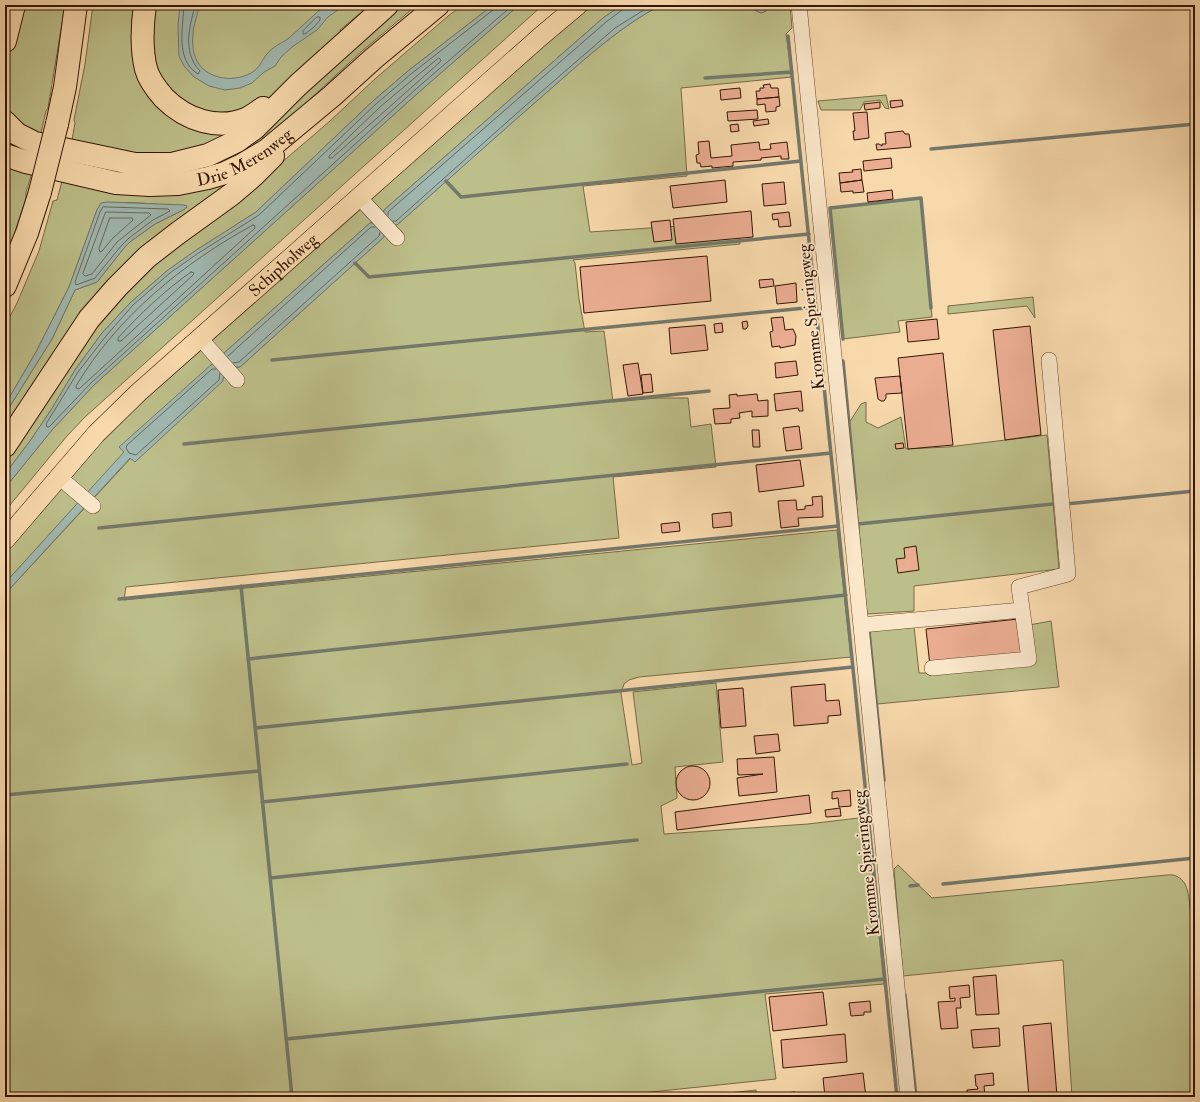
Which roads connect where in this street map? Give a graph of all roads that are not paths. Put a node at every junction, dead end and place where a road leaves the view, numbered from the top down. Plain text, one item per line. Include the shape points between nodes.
1 (14, 5) edge
2 (76, 5) edge
3 (145, 5) edge
4 (387, 5) edge
5 (438, 5) edge
6 (578, 5) edge
7 (799, 5) edge
8 (5, 41) edge
9 (298, 85) junction
10 (332, 96) junction
11 (5, 122) edge
12 (5, 155) edge
13 (359, 197) junction
14 (388, 229) dead end
15 (5, 286) edge
16 (200, 338) junction
17 (1049, 360) dead end
18 (228, 370) dead end
19 (5, 446) edge
20 (59, 477) junction
21 (88, 502) dead end
22 (5, 540) edge
23 (1022, 610) junction
24 (861, 625) junction
25 (932, 668) dead end
26 (908, 1097) edge

1 - 8 highway
2 - 15 highway, bridge via 57,124 40,192
3 - 9 highway via 143,49 147,70 151,80 169,103 186,115 214,123 240,121 249,118
4 - 9 highway, Drie Merenweg
5 - 10 highway, Drie Merenweg
6 - 13 main road, Schipholweg
7 - 24 street, Kromme Spieringweg
9 - 11 highway, Drie Merenweg via 255,128 237,141 208,155 172,164 135,164 35,143 17,134
10 - 12 highway, Drie Merenweg via 254,159 219,174 178,184 116,183
10 - 19 highway via 253,176 147,257 117,287 90,319
13 - 14 street
13 - 16 main road, Schipholweg
16 - 18 street
16 - 20 main road, Schipholweg via 96,434
17 - 23 street via 1068,574 1019,587
20 - 21 street
20 - 22 main road, Schipholweg
23 - 24 street
23 - 25 street via 1029,659
24 - 26 street, Kromme Spieringweg

